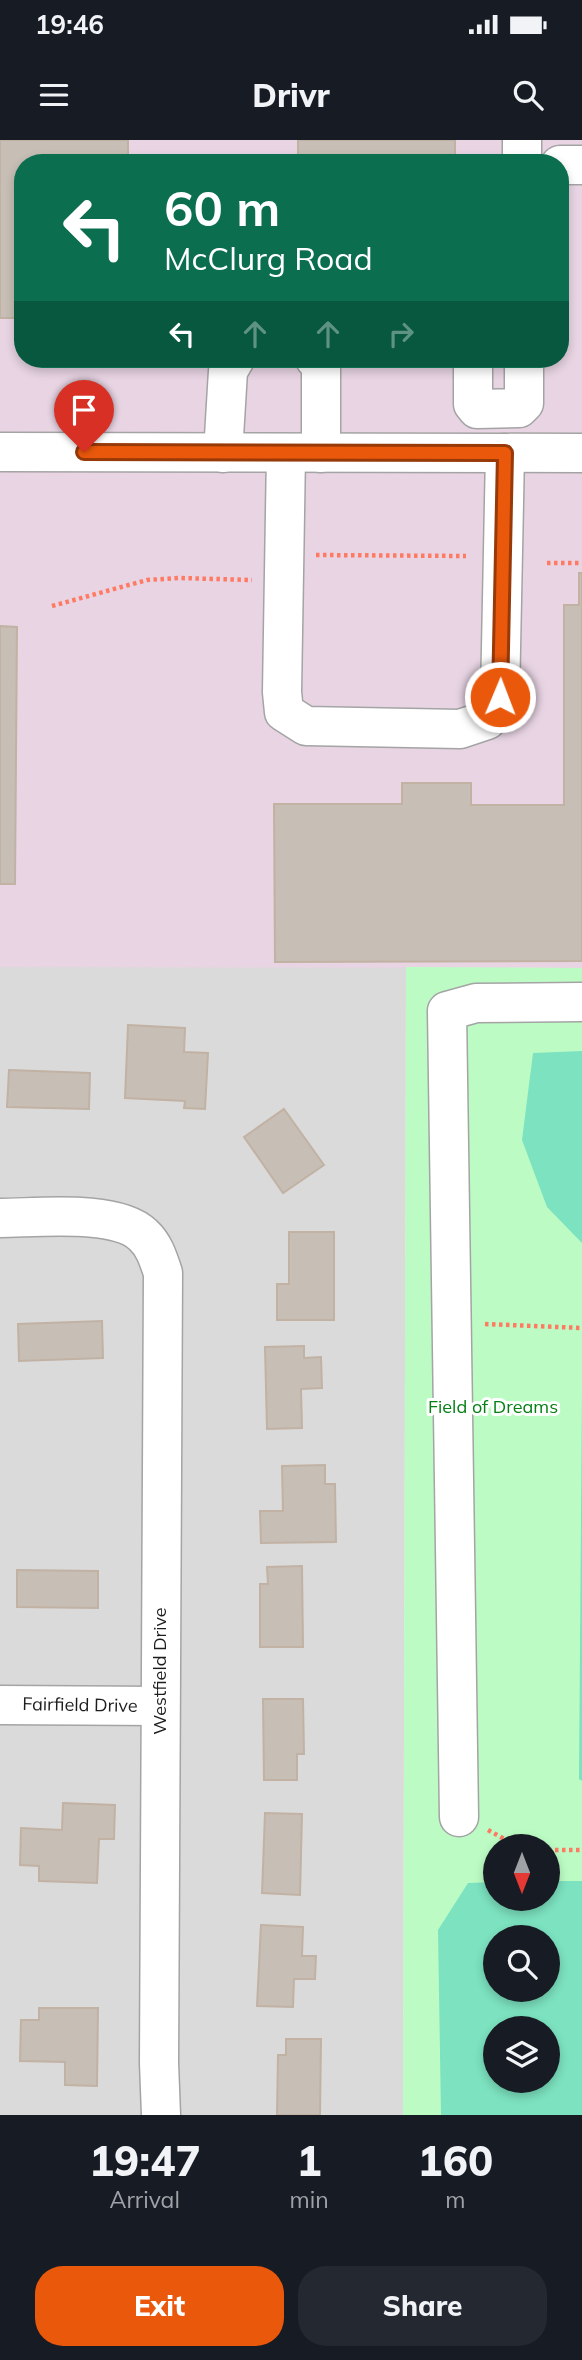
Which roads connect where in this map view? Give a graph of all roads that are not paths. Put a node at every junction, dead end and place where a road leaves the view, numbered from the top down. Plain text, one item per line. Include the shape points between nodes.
1 (230, 368) edge
2 (320, 368) edge
3 (473, 368) edge
4 (524, 368) edge
5 (0, 452) edge
6 (223, 453) junction
7 (303, 453) junction
8 (505, 453) junction
9 (582, 453) edge
10 (582, 1002) edge
11 (0, 1218) edge
12 (0, 1704) edge
13 (160, 1706) junction
14 (459, 1817) dead end
15 (161, 2115) edge

1 - 6 street
2 - 7 street
3 - 4 street via 477,409 519,408 524,403
5 - 6 street
6 - 7 street
7 - 8 street
7 - 8 street via 284,712 306,726 460,729 487,720 500,697
8 - 9 street
10 - 14 street via 476,1003 447,1011
11 - 13 street, Westfield Drive via 107,1218 142,1234 156,1250 163,1272
12 - 13 street, Fairfield Drive
13 - 15 street, Westfield Drive

